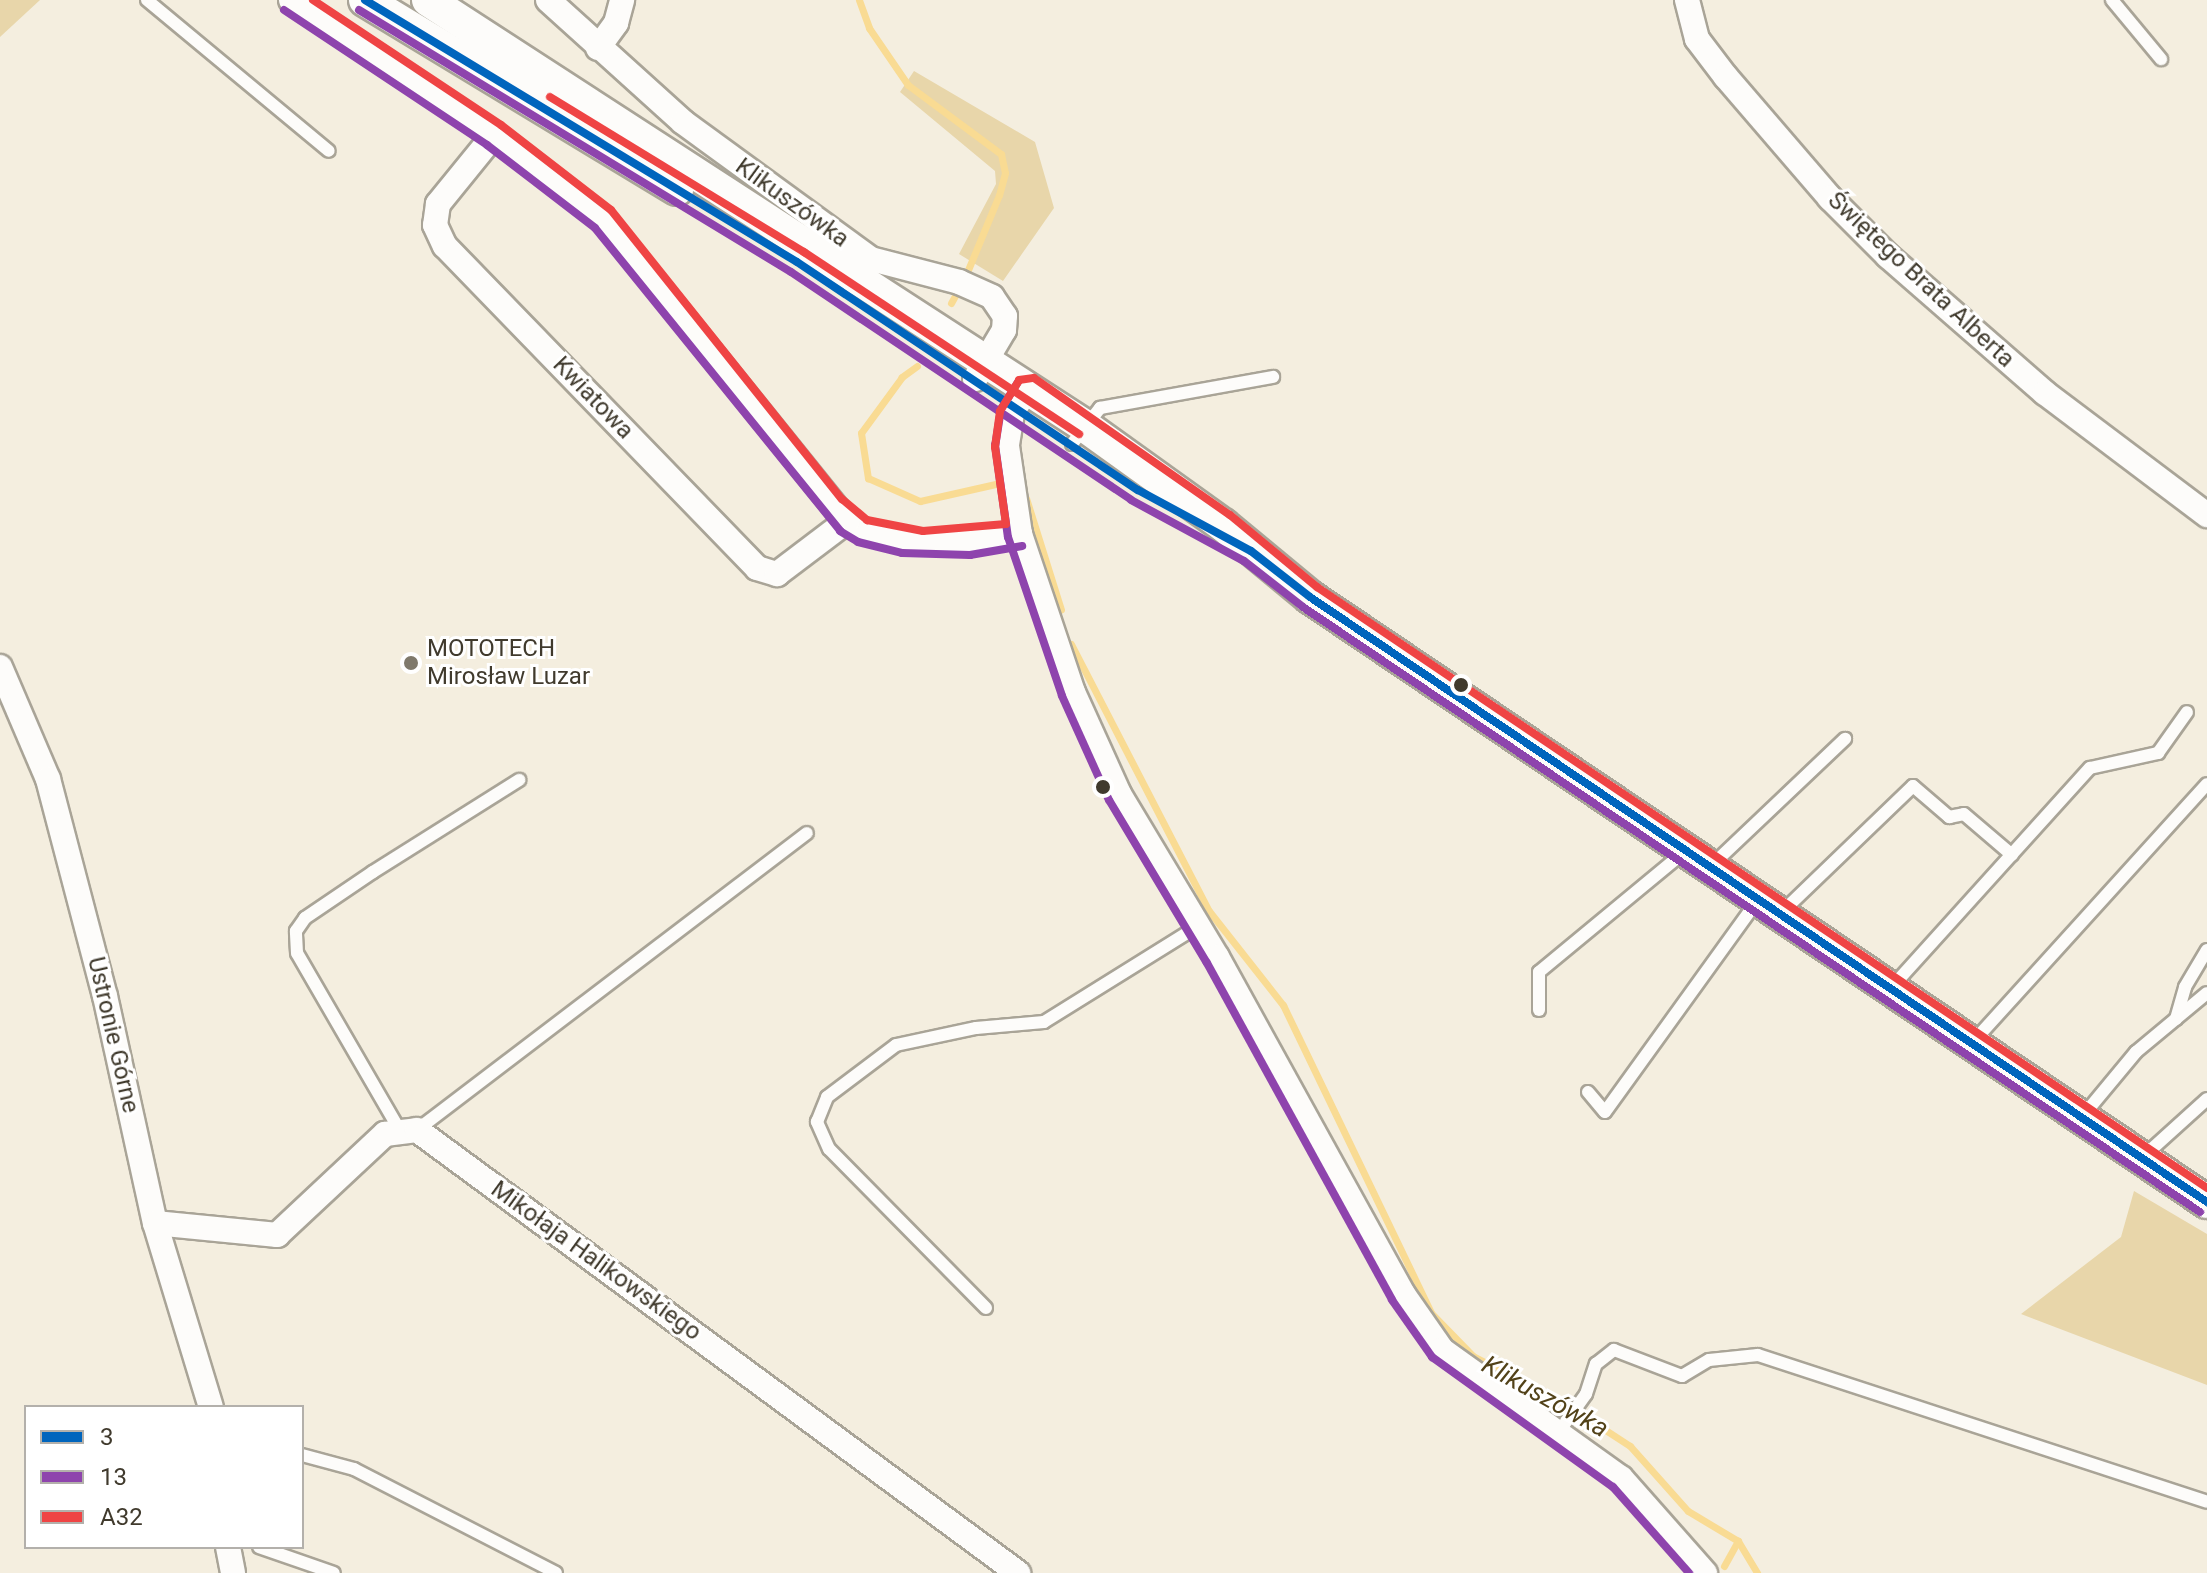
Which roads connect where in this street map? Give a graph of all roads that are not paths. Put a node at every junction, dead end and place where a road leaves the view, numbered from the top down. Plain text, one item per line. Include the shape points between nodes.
1 (147, 0) edge
2 (291, 0) edge
3 (365, 0) edge
4 (428, 0) edge
5 (548, 0) edge
6 (622, 0) edge
7 (1687, 0) edge
8 (2112, 0) edge
9 (598, 48) junction
10 (2161, 59) dead end
11 (494, 135) junction
12 (329, 151) dead end
13 (981, 370) junction
14 (1273, 377) dead end
15 (1022, 397) junction
16 (1078, 435) junction
17 (2207, 515) edge
18 (847, 521) junction
19 (1020, 534) junction
20 (0, 667) edge
21 (2187, 712) dead end
22 (1845, 739) dead end
23 (519, 780) dead end
24 (2207, 784) edge
25 (807, 833) dead end
26 (2012, 855) junction
27 (1698, 859) junction
28 (1769, 907) junction
29 (1198, 926) junction
30 (2207, 950) edge
31 (1891, 989) junction
32 (2207, 993) edge
33 (1539, 1010) dead end
34 (2176, 1019) junction
35 (1972, 1044) junction
36 (1588, 1092) dead end
37 (2207, 1099) edge
38 (2081, 1117) junction
39 (408, 1129) junction
40 (2142, 1158) junction
41 (2207, 1202) edge
42 (155, 1223) junction
43 (986, 1308) dead end
44 (210, 1405) edge
45 (1563, 1426) junction
46 (304, 1456) edge
47 (2207, 1502) edge
48 (228, 1549) edge
49 (265, 1549) edge
50 (233, 1573) edge
51 (334, 1573) edge
52 (556, 1573) edge
53 (1018, 1573) edge
54 (1705, 1573) edge

1 - 12 lane
2 - 11 street
3 - 13 main road
4 - 13 main road
5 - 9 street, Klikuszówka
6 - 9 street via 616,23
7 - 17 street, Świętego Brata Alberta via 1697,39 1726,77 1830,198 1888,256 2045,393
8 - 10 lane
9 - 13 street, Klikuszówka via 776,194 871,259 959,282 992,297 1005,316
11 - 18 street via 603,219
11 - 18 street, Kwiatowa via 438,204 435,225 445,246 757,568 777,574
13 - 15 main road
14 - 16 lane via 1100,408
15 - 16 main road
15 - 19 street via 1007,446
16 - 27 main road via 1223,525 1310,597
18 - 19 street via 884,539 912,542 969,543
19 - 29 street via 1073,692 1119,794
20 - 42 street, Ustronie Górne via 48,779 105,996
21 - 26 lane via 2158,753 2090,768
22 - 27 lane
23 - 39 lane via 305,918 296,931 297,953
24 - 35 lane
25 - 39 lane
26 - 28 lane via 1964,814 1949,817 1913,786
26 - 31 lane
27 - 28 main road
27 - 33 lane via 1539,972
28 - 31 main road
28 - 36 lane via 1605,1112
29 - 43 lane via 1044,1022 976,1028 896,1045 827,1097 817,1122 829,1149
29 - 45 street via 1422,1326 1453,1360
30 - 34 lane via 2185,987
31 - 35 main road
32 - 34 lane
34 - 38 lane via 2136,1052
35 - 38 main road
37 - 40 lane
38 - 40 main road
39 - 42 street via 385,1134 277,1235
39 - 53 street, Mikołaja Halikowskiego
40 - 41 main road
42 - 44 street, Ustronie Górne
45 - 47 lane via 1586,1394 1596,1364 1614,1350 1682,1376 1709,1360 1758,1355
45 - 54 street via 1621,1478
46 - 52 lane via 354,1469
48 - 50 street
49 - 51 lane

